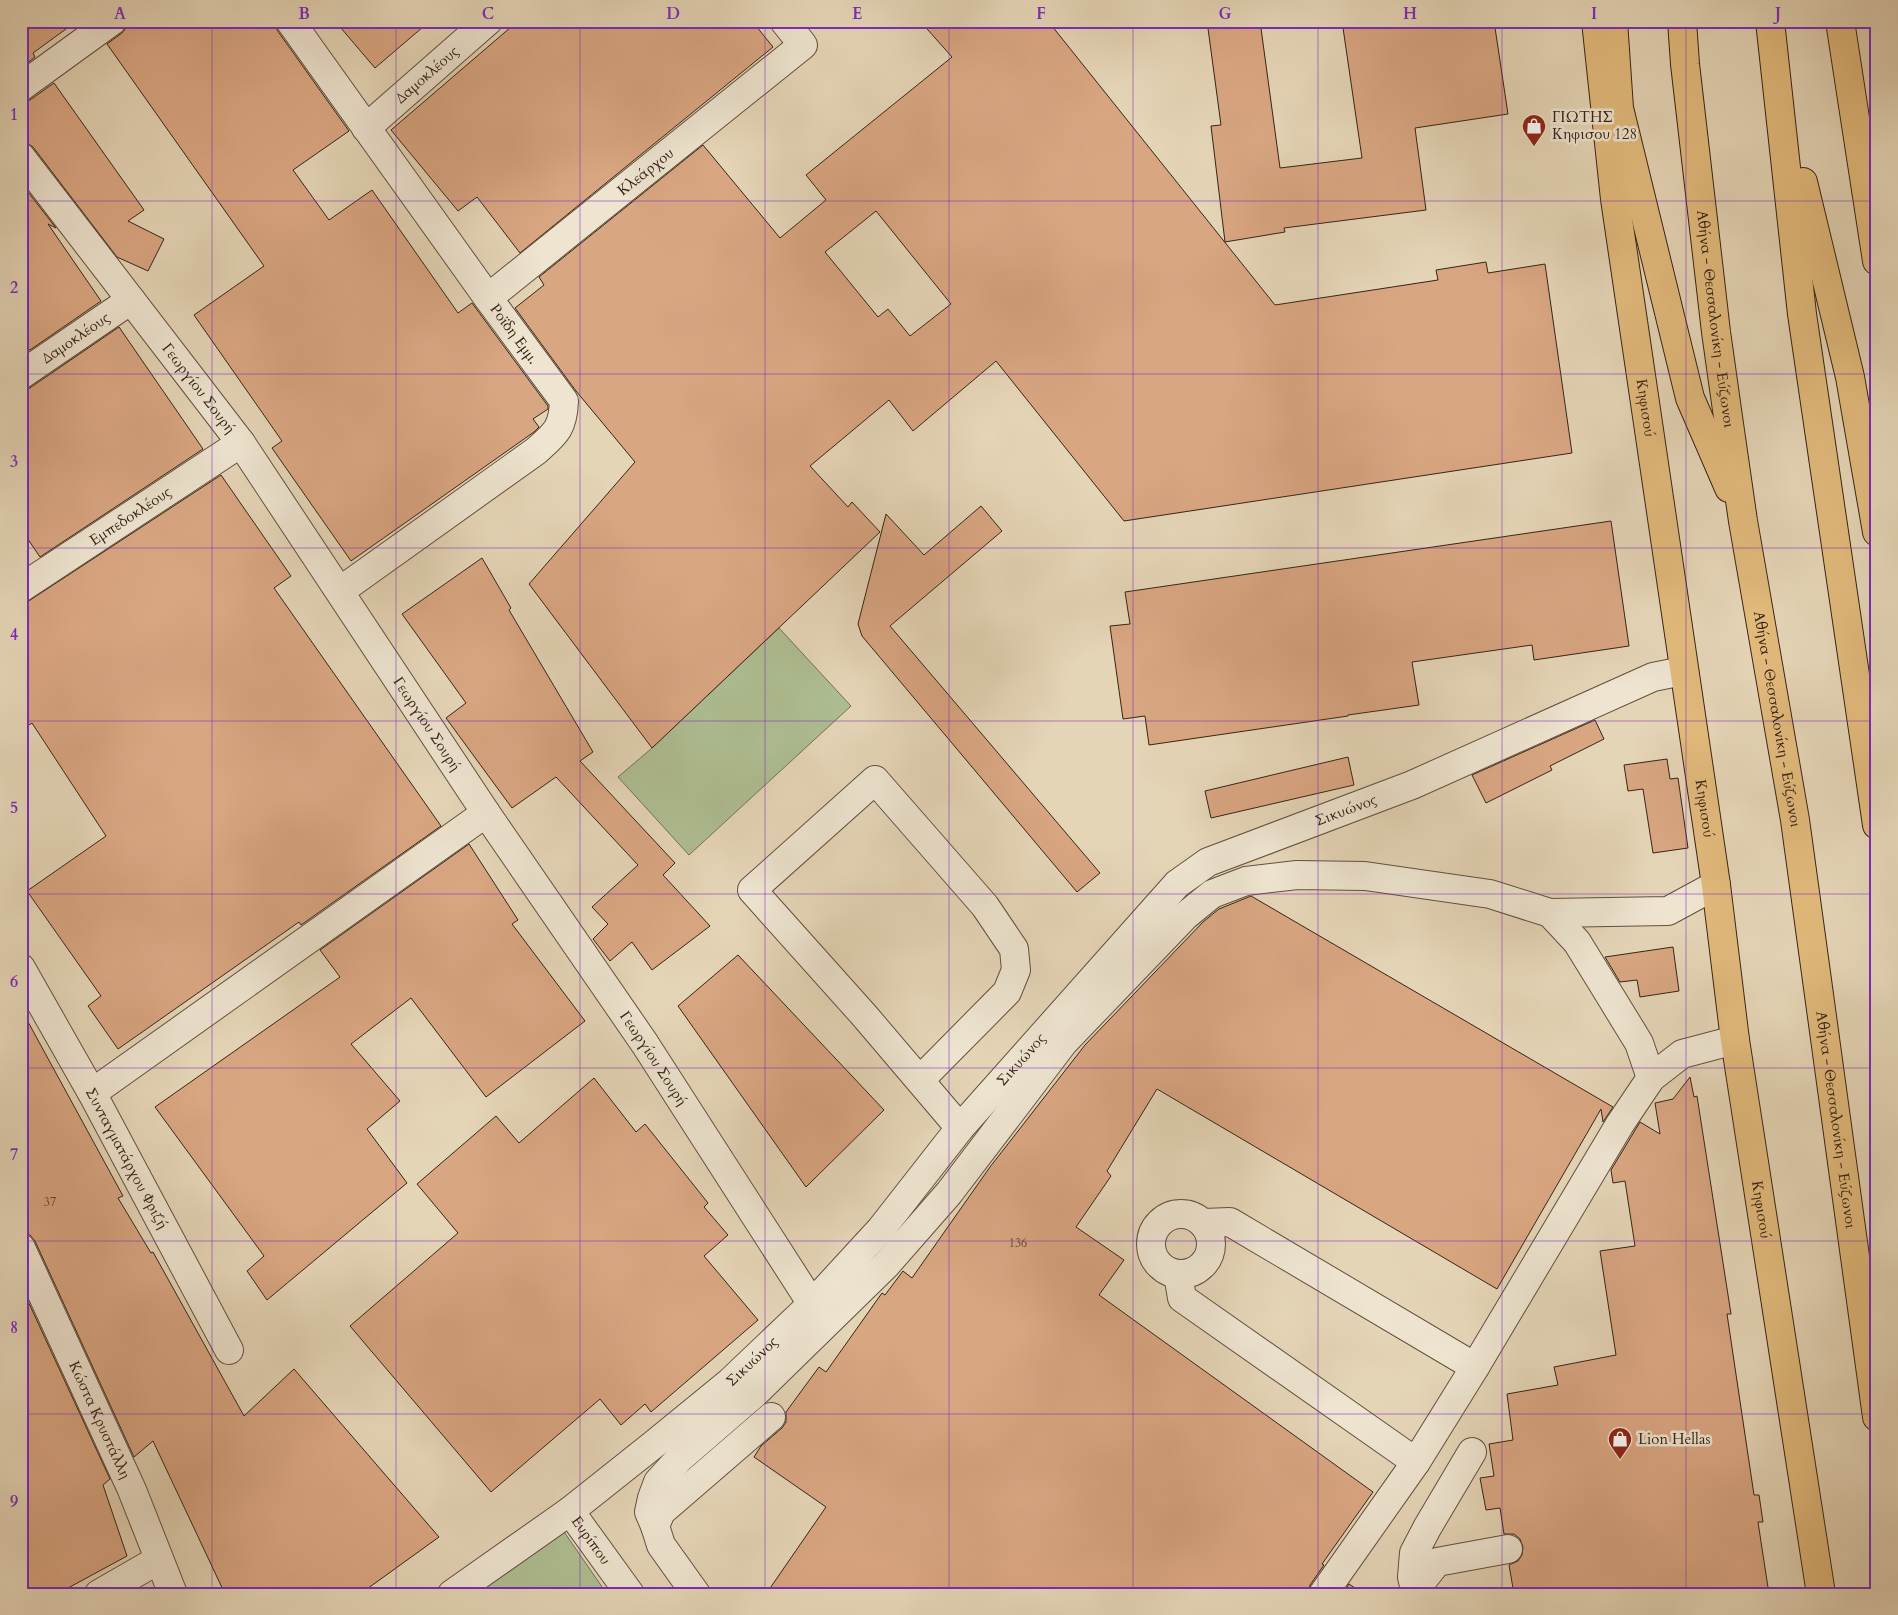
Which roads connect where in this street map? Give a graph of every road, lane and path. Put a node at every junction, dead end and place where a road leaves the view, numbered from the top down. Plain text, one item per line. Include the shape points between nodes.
1 (112, 21) edge
2 (290, 21) edge
3 (488, 21) edge
4 (784, 21) edge
5 (1596, 21) edge
6 (1613, 21) edge
7 (1682, 21) edge
8 (1770, 21) edge
9 (1840, 21) edge
10 (1772, 50) junction
11 (21, 87) edge
12 (366, 128) junction
13 (21, 157) edge
14 (1877, 261) edge
15 (488, 298) junction
16 (131, 300) junction
17 (21, 375) edge
18 (241, 443) junction
19 (1744, 521) junction
20 (1877, 532) edge
21 (21, 588) edge
22 (340, 592) junction
23 (1683, 671) junction
24 (486, 813) junction
25 (1877, 825) edge
26 (1716, 885) junction
27 (1550, 913) junction
28 (21, 968) edge
29 (1735, 1040) junction
30 (1651, 1078) junction
31 (920, 1080) junction
32 (92, 1093) junction
33 (960, 1128) junction
34 (1203, 1223) junction
35 (21, 1248) edge
36 (1178, 1274) junction
37 (812, 1304) junction
38 (229, 1350) dead end
39 (1475, 1367) junction
40 (771, 1417) dead end
41 (1877, 1417) edge
42 (1472, 1452) dead end
43 (1416, 1462) junction
44 (570, 1511) junction
45 (655, 1526) junction
46 (1508, 1549) dead end
47 (158, 1560) junction
48 (100, 1594) edge
49 (173, 1594) edge
50 (452, 1594) edge
51 (630, 1594) edge
52 (696, 1594) edge
53 (1323, 1594) edge
54 (1416, 1594) edge
55 (1420, 1594) edge
56 (1821, 1594) edge

1 - 11 street
2 - 12 street, Ροϊδη Εμμ.
3 - 12 street, Δαμοκλέους
4 - 15 street, Κλεάρχου via 803,45
5 - 23 main road, Κηφισού via 1615,199
6 - 19 main road via 1619,108 1690,398
7 - 19 main road, Αθήνα - Θεσσαλονίκη - Εύζωνοι via 1715,322
8 - 10 main road
9 - 14 main road
10 - 20 main road via 1850,377
10 - 25 main road via 1802,314
12 - 15 street, Ροϊδη Εμμ.
13 - 16 street, Γεωργίου Σουρή
15 - 22 street, Ροϊδη Εμμ. via 564,402 564,416 556,433 536,451
16 - 17 street, Δαμοκλέους
16 - 18 street, Γεωργίου Σουρή
18 - 21 street, Εμπεδοκλέους
18 - 22 street, Γεωργίου Σουρή
19 - 41 main road, Αθήνα - Θεσσαλονίκη - Εύζωνοι via 1795,820
22 - 24 street, Γεωργίου Σουρή
23 - 26 main road, Κηφισού
23 - 33 street, Σικυώνος via 1653,677 1412,785 1208,862 1192,872 1177,884
24 - 32 street
24 - 37 street, Γεωργίου Σουρή via 645,1044
26 - 27 street via 1668,910
26 - 29 main road, Κηφισού
27 - 30 street via 1577,942 1639,1043
27 - 45 street via 1490,894 1365,876 1297,875 1246,881 1212,894 1184,916 1064,1042 949,1193 886,1265 658,1482 649,1512
28 - 32 street, Συνταγματάρχου Φριζή
29 - 30 street via 1682,1054
29 - 56 main road, Κηφισού
30 - 39 street via 1620,1124
31 - 31 street via 1007,992 1016,970 1014,949 985,906 875,780 752,890
31 - 33 street
32 - 38 street, Συνταγματάρχου Φριζή
33 - 37 street, Σικυώνος via 881,1229
34 - 36 street via 1211,1245 1208,1257 1190,1273
34 - 36 street via 1182,1213 1161,1221 1154,1230 1150,1241 1152,1253 1158,1264
34 - 39 street via 1230,1222
35 - 47 street, Κώστα Κρυστάλλη via 132,1490
36 - 43 street via 1182,1298
37 - 44 street, Σικυώνος via 730,1382
39 - 43 street
40 - 45 street via 661,1512
42 - 54 street via 1414,1553 1412,1577
43 - 53 street
44 - 50 street, Σικυώνος
44 - 51 street, Ευρίπου
45 - 52 street via 661,1545
46 - 55 street via 1437,1562 1422,1581
47 - 48 street
47 - 49 street, Κώστα Κρυστάλλη

